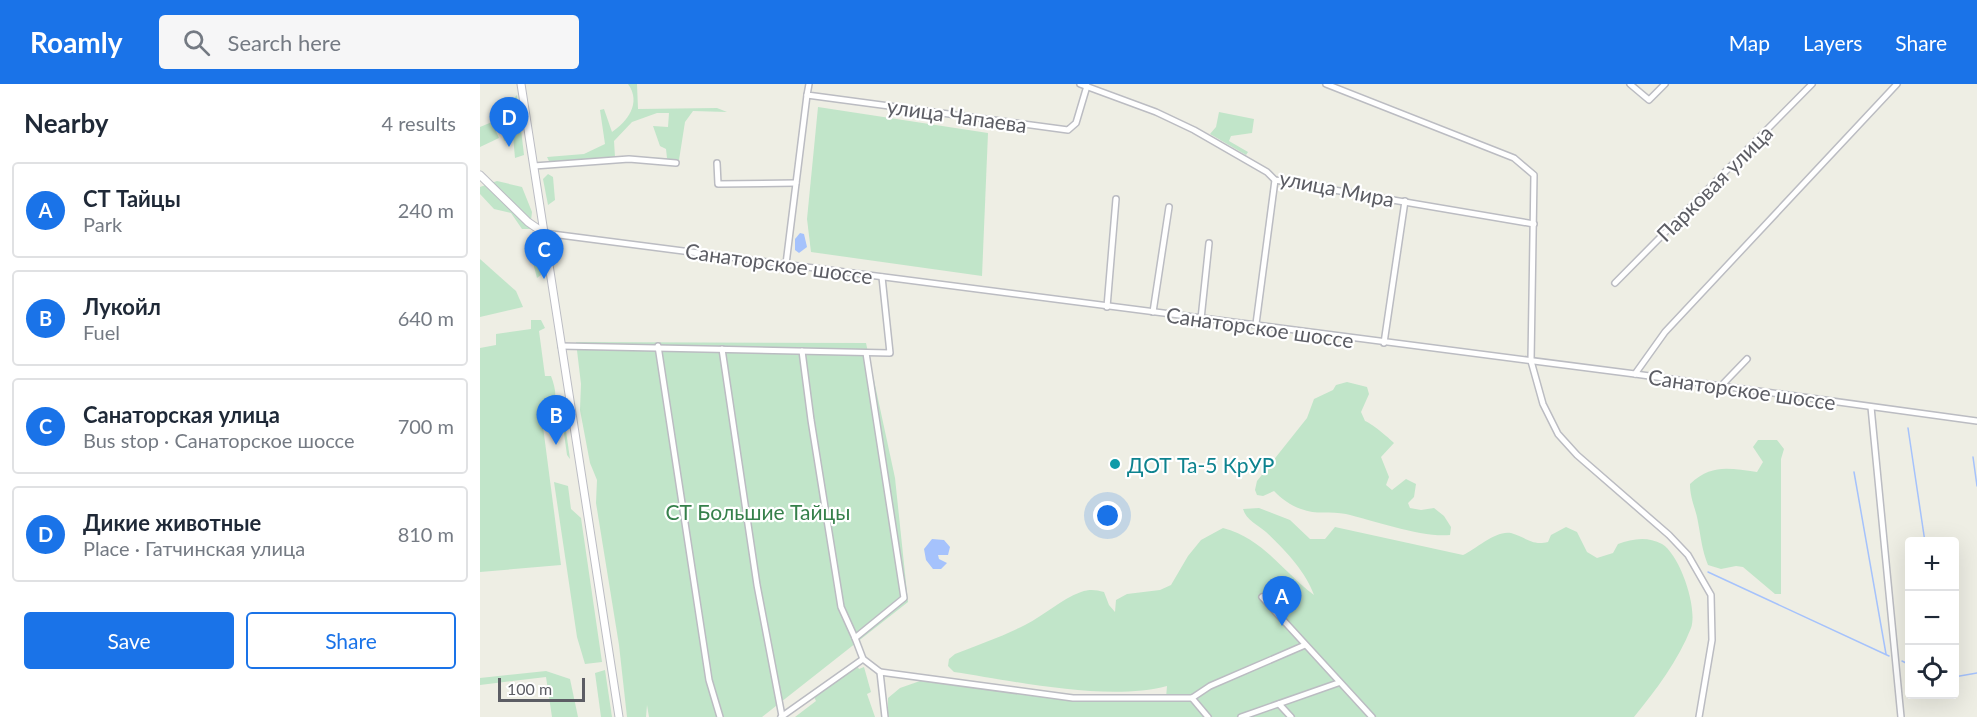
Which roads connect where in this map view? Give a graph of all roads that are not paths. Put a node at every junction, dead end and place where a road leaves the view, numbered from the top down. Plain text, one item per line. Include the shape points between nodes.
1 (521, 84) edge
2 (809, 84) edge
3 (1080, 84) edge
4 (1326, 84) edge
5 (1630, 84) edge
6 (1665, 84) edge
7 (1812, 84) edge
8 (1897, 84) edge
9 (1087, 85) edge
10 (807, 95) junction
11 (676, 163) dead end
12 (717, 163) dead end
13 (534, 166) junction
14 (482, 180) edge
15 (1275, 180) junction
16 (795, 183) junction
17 (1116, 199) dead end
18 (1405, 201) junction
19 (1169, 207) dead end
20 (1534, 224) junction
21 (544, 233) junction
22 (1209, 243) dead end
23 (786, 264) junction
24 (882, 277) junction
25 (1615, 283) dead end
26 (1107, 307) junction
27 (1153, 312) junction
28 (1201, 319) junction
29 (1256, 324) junction
30 (1384, 343) junction
31 (561, 346) junction
32 (658, 346) junction
33 (722, 349) junction
34 (802, 351) junction
35 (866, 353) junction
36 (1748, 359) dead end
37 (1531, 361) junction
38 (1635, 374) junction
39 (1721, 386) junction
40 (1871, 407) junction
41 (1977, 421) edge
42 (1262, 597) dead end
43 (855, 638) junction
44 (1305, 645) junction
45 (862, 659) junction
46 (880, 672) junction
47 (1338, 683) junction
48 (1192, 698) junction
49 (1279, 704) junction
50 (619, 717) edge
51 (720, 717) edge
52 (781, 717) edge
53 (885, 717) edge
54 (1208, 717) edge
55 (1241, 717) edge
56 (1291, 717) edge
57 (1372, 717) edge
58 (1700, 717) edge
59 (1901, 717) edge

1 - 13 main road
2 - 10 street
3 - 9 street, улица Мира
4 - 20 street via 1514,158 1534,175
5 - 6 street via 1649,100
7 - 25 street, Парковая улица
8 - 38 street via 1665,332
9 - 10 street, улица Чапаева via 1076,123 1068,130
9 - 15 street, улица Мира via 1194,130
10 - 16 street
11 - 13 street via 629,159
12 - 16 street via 718,184
13 - 21 main road
14 - 21 main road
15 - 18 street, улица Мира
15 - 29 street
16 - 23 street
17 - 26 street
18 - 20 street, улица Мира
18 - 30 street
19 - 27 street
20 - 37 street
21 - 23 street, Санаторское шоссе
21 - 31 main road
22 - 28 street
23 - 24 street, Санаторское шоссе
24 - 26 street, Санаторское шоссе
24 - 35 street via 890,353
26 - 27 street, Санаторское шоссе
27 - 28 street, Санаторское шоссе
28 - 29 street, Санаторское шоссе
29 - 30 street, Санаторское шоссе
30 - 37 street, Санаторское шоссе
31 - 32 street
31 - 50 main road
32 - 33 street
32 - 51 street via 709,680
33 - 34 street
33 - 52 street
34 - 35 street
34 - 43 street via 841,607
35 - 43 street via 904,598
36 - 39 street
37 - 38 street, Санаторское шоссе
37 - 58 street via 1545,412 1558,434 1669,535 1688,555 1711,595 1712,640
38 - 39 street, Санаторское шоссе
39 - 40 street, Санаторское шоссе
40 - 41 street, Санаторское шоссе
40 - 59 street
42 - 44 street
43 - 45 street
44 - 47 street
44 - 48 street via 1210,686
45 - 46 street
45 - 52 street
46 - 48 street via 1073,698
46 - 53 street
47 - 49 street
47 - 57 street
48 - 54 street
49 - 55 street
49 - 56 street

